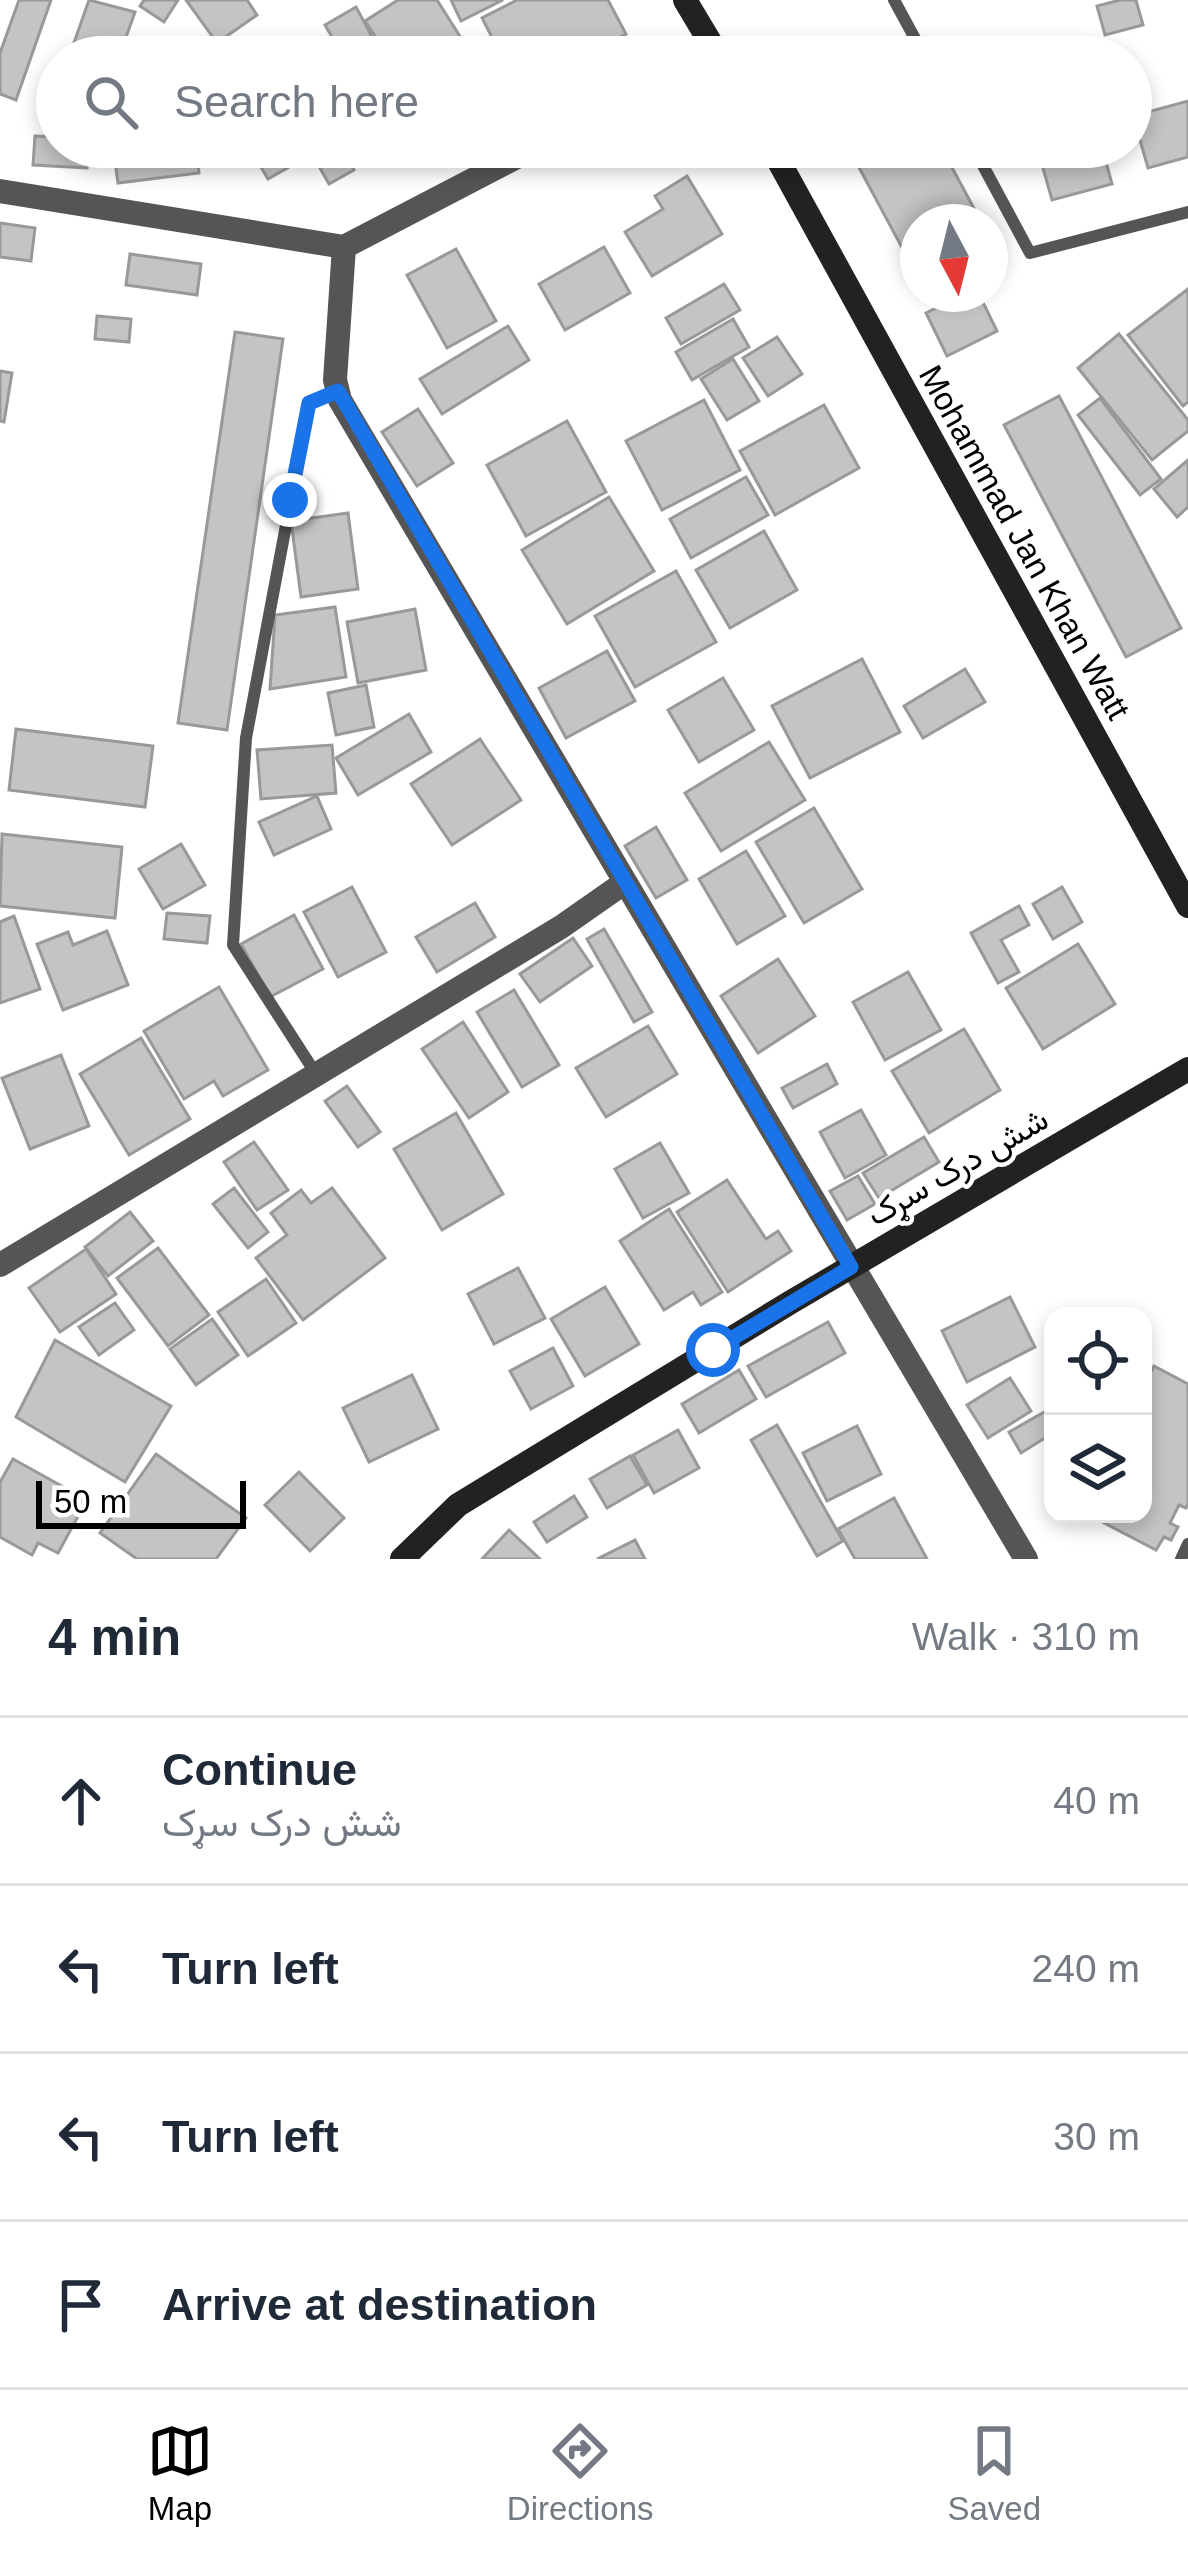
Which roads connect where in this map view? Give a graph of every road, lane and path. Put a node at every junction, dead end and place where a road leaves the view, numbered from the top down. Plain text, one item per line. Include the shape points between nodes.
1 (685, 0) edge
2 (894, 0) edge
3 (704, 36) edge
4 (914, 36) edge
5 (496, 168) edge
6 (783, 168) edge
7 (984, 168) edge
8 (0, 191) edge
9 (1188, 212) edge
10 (344, 247) junction
11 (338, 391) junction
12 (624, 884) junction
13 (1188, 906) edge
14 (1188, 1069) edge
15 (316, 1075) junction
16 (0, 1265) edge
17 (851, 1267) junction
18 (1188, 1544) edge
19 (402, 1559) edge
20 (1026, 1559) edge
21 (1181, 1559) edge

1 - 3 main road
2 - 4 lane
5 - 10 street
6 - 13 main road, Mohammad Jan Khan Watt
7 - 9 lane via 1030,253
8 - 10 street
10 - 11 street
11 - 12 street
11 - 15 lane via 309,403 286,522 246,738 233,945
12 - 15 street
12 - 17 street
14 - 17 main road, شش درک سړک
15 - 16 street
17 - 19 main road, شش درک سړک via 458,1505
17 - 20 street
18 - 21 lane

